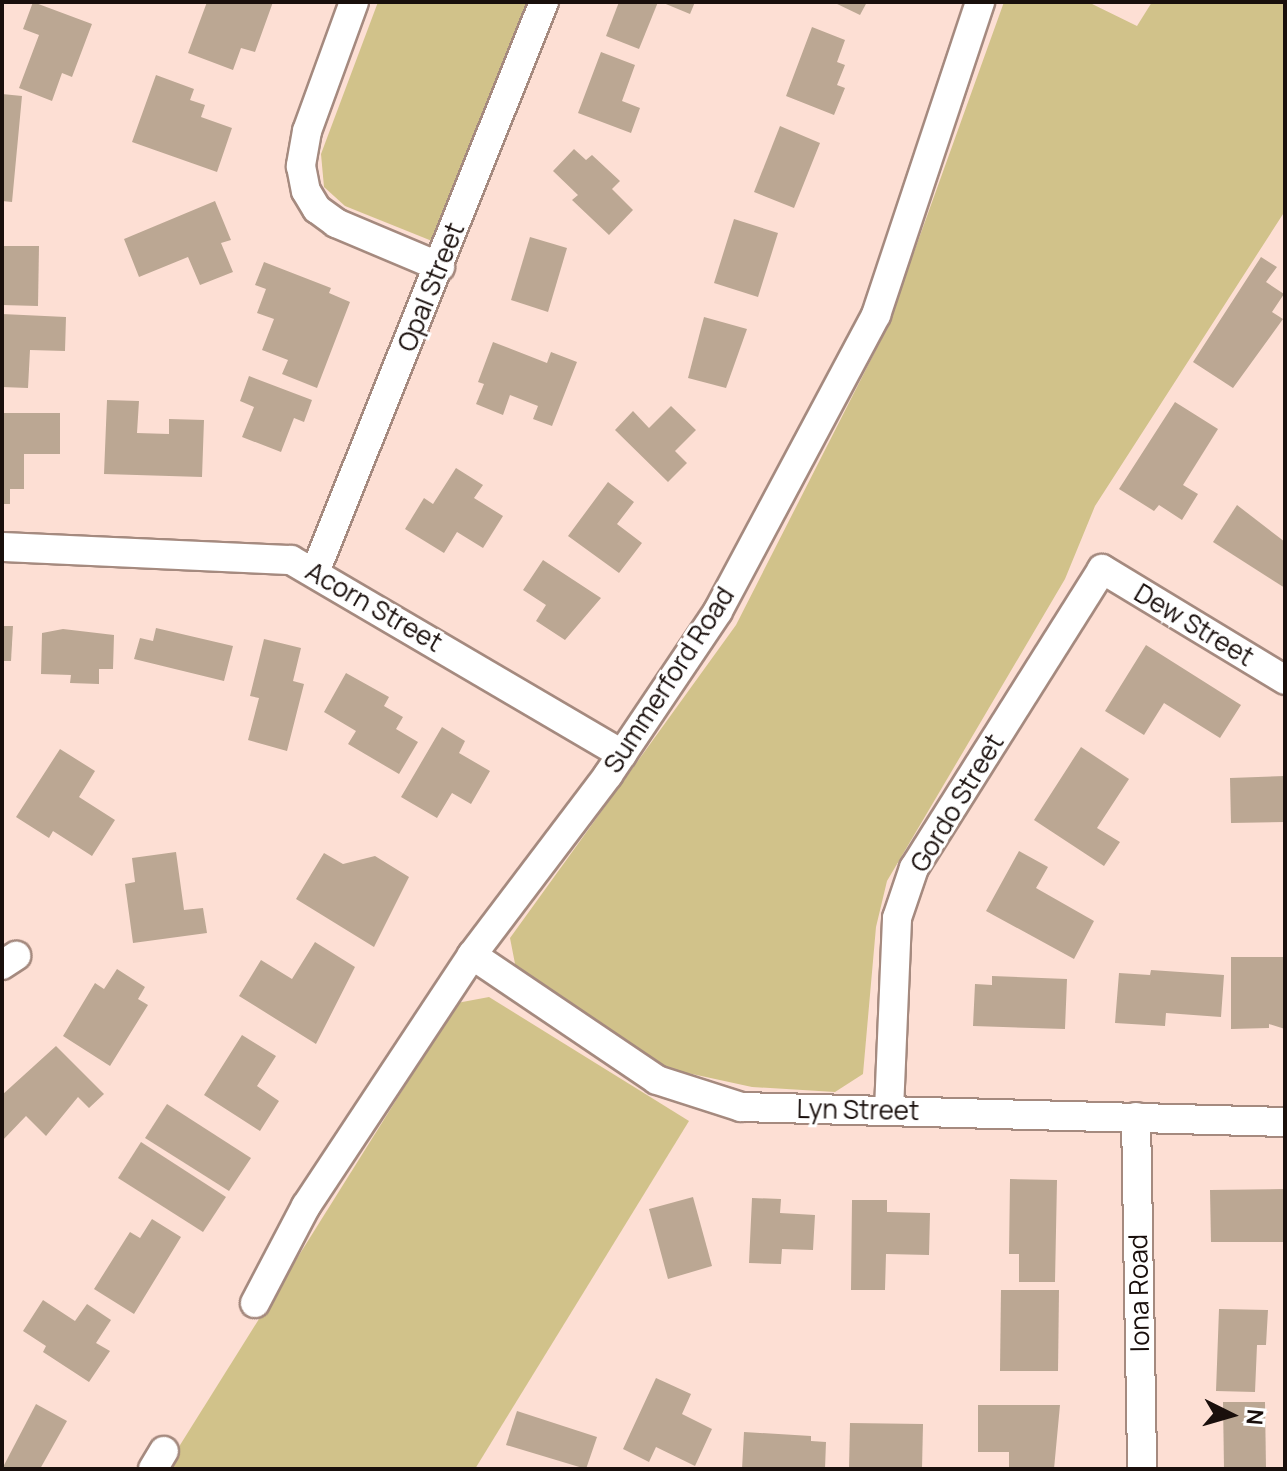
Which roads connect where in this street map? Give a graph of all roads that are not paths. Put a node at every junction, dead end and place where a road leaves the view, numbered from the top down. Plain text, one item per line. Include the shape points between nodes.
1 (354, 2) edge
2 (544, 2) edge
3 (980, 2) edge
4 (440, 267) junction
5 (2, 547) edge
6 (1102, 569) joint
7 (315, 572) junction
8 (1285, 680) edge
9 (622, 754) junction
10 (472, 955) junction
11 (889, 1110) junction
12 (1136, 1117) junction
13 (1285, 1122) edge
14 (255, 1303) dead end
15 (1142, 1469) edge

1 - 4 street via 307,131 301,166 306,191 317,209 336,223
2 - 4 street, Opal Street
3 - 9 street, Summerford Road via 876,315 718,611
4 - 7 street, Opal Street
5 - 7 street, Acorn Street via 291,560
6 - 8 street, Dew Street
6 - 11 street, Gordo Street via 914,868 897,918
7 - 9 street, Acorn Street
9 - 10 street, Summerford Road
10 - 11 street, Lyn Street via 657,1080 741,1107
10 - 14 street, Summerford Road via 306,1206
11 - 12 street, Lyn Street
12 - 13 street, Lyn Street
12 - 15 street, Iona Road

